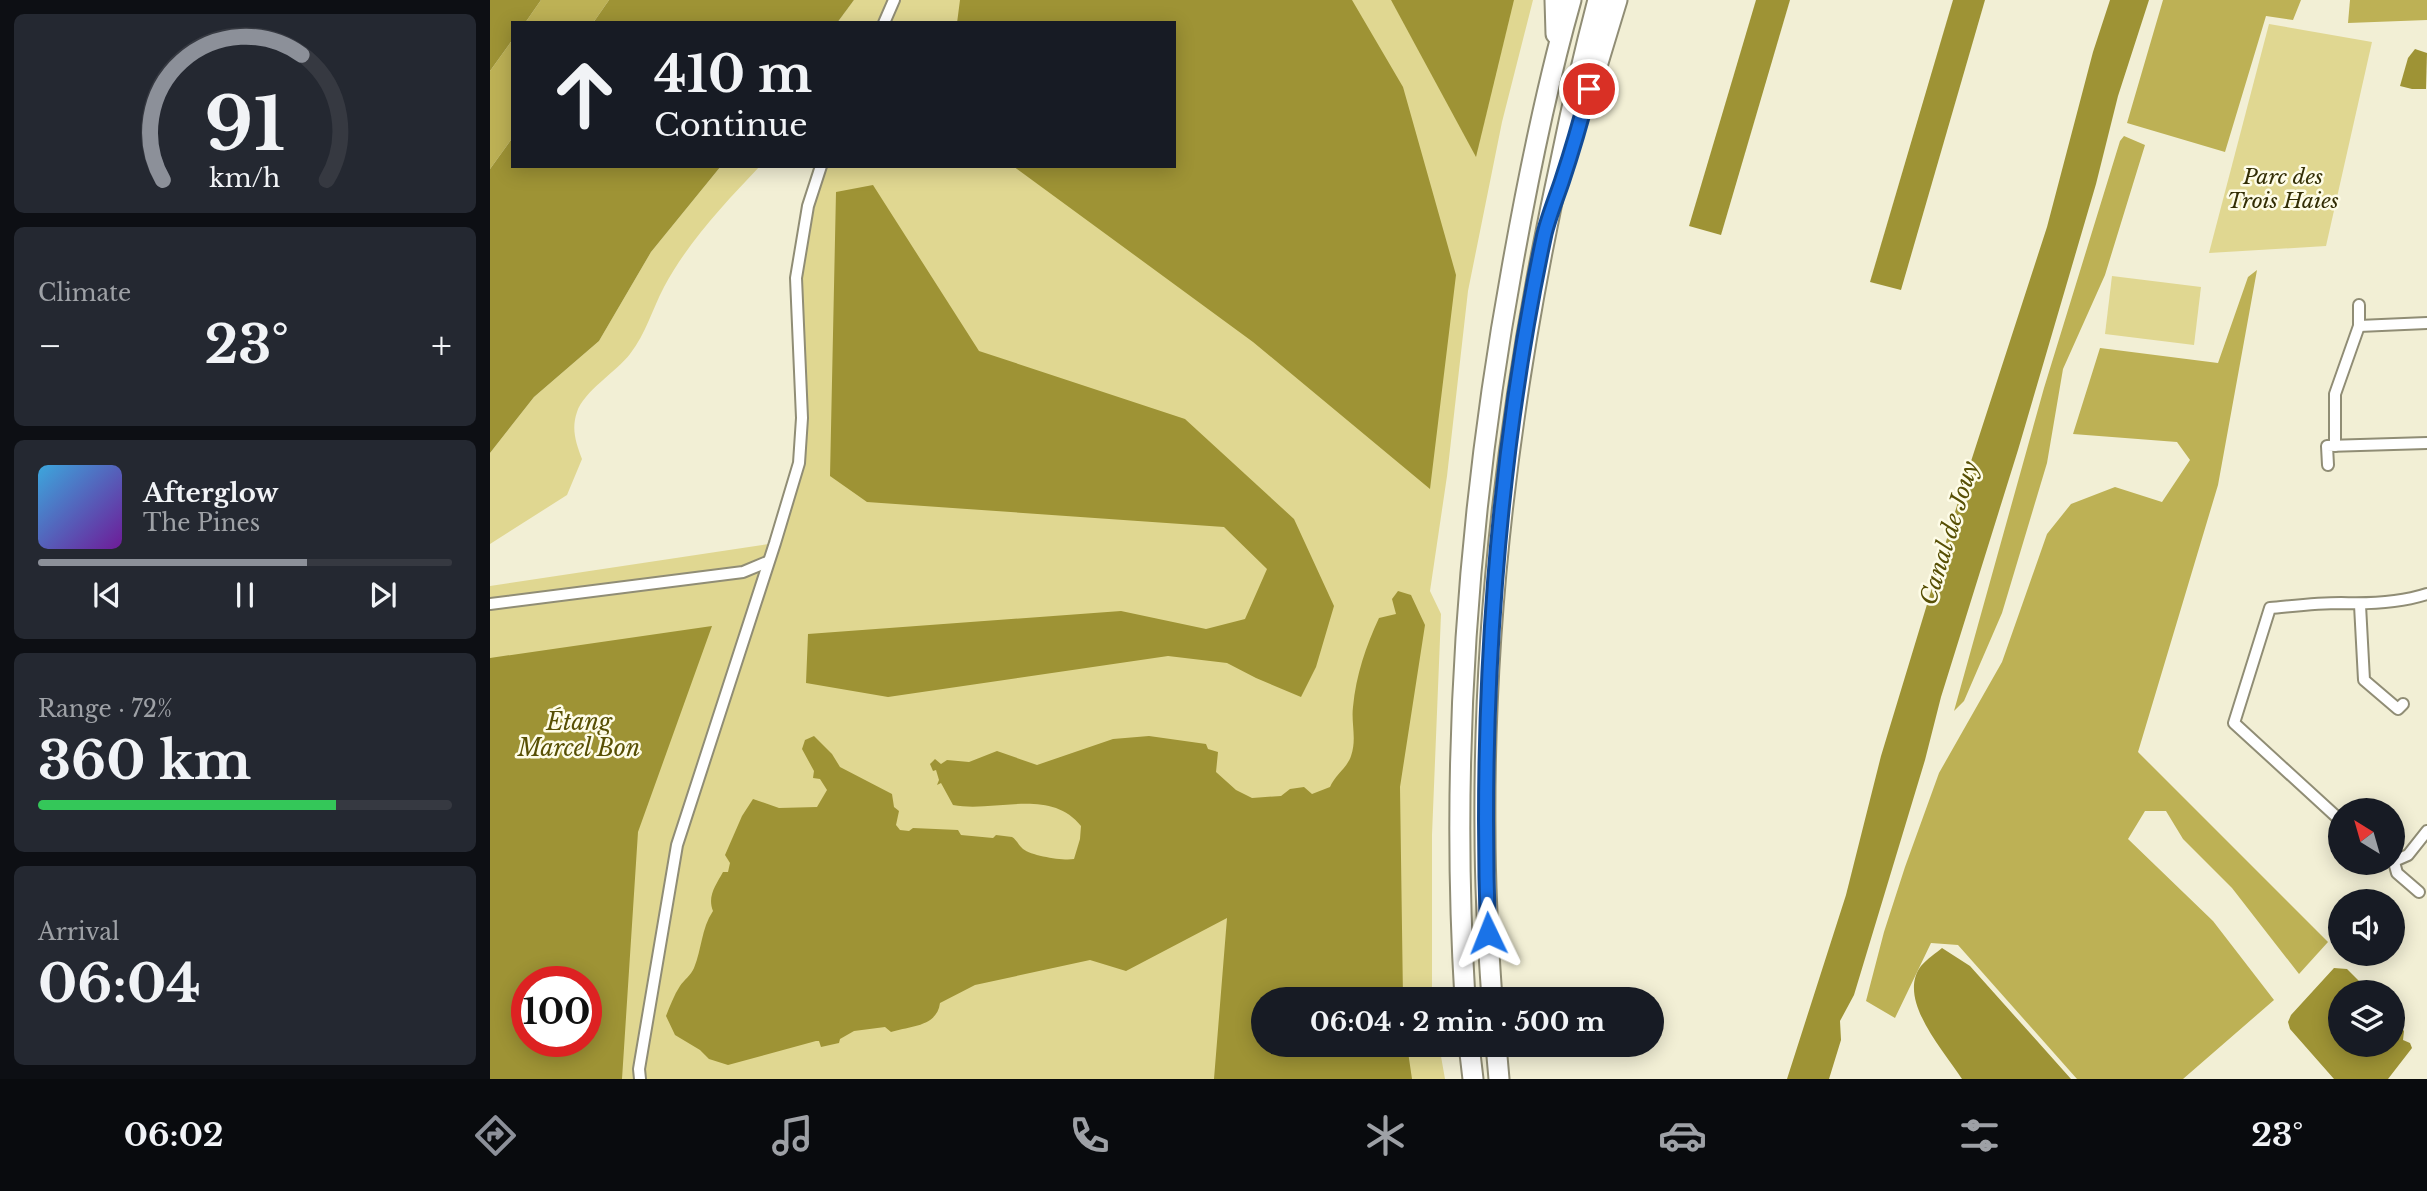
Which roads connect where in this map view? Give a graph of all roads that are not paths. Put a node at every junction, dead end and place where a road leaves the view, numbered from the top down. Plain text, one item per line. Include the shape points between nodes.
1 (894, 0) edge
2 (1555, 0) edge
3 (1572, 0) edge
4 (1598, 0) edge
5 (1617, 0) edge
6 (885, 21) edge
7 (1557, 50) junction
8 (820, 168) edge
9 (1545, 233) junction
10 (2359, 305) dead end
11 (2427, 323) edge
12 (2360, 326) junction
13 (2427, 443) edge
14 (2335, 446) junction
15 (2328, 466) dead end
16 (768, 562) junction
17 (2427, 594) edge
18 (490, 604) edge
19 (2360, 605) junction
20 (2403, 704) dead end
21 (2328, 809) edge
22 (2427, 831) edge
23 (2405, 856) edge
24 (2399, 875) edge
25 (2419, 892) dead end
26 (1464, 987) edge
27 (1492, 987) edge
28 (1470, 1057) edge
29 (1497, 1057) edge
30 (640, 1079) edge
31 (1473, 1079) edge
32 (1499, 1079) edge

1 - 6 street
2 - 7 highway
3 - 7 highway
4 - 9 highway
5 - 9 highway
7 - 26 highway via 1507,296 1473,547 1460,748
8 - 16 street via 807,206 796,278 802,418 799,463
9 - 27 highway via 1511,438 1492,632 1485,830
10 - 12 street
11 - 12 street
12 - 14 street via 2335,394
13 - 14 street
14 - 15 street via 2327,446
16 - 18 street via 743,572
16 - 30 street via 677,845
17 - 19 street
19 - 20 street via 2364,680 2398,709
19 - 21 street via 2270,608 2234,723
22 - 23 street
24 - 25 street
28 - 31 highway
29 - 32 highway

